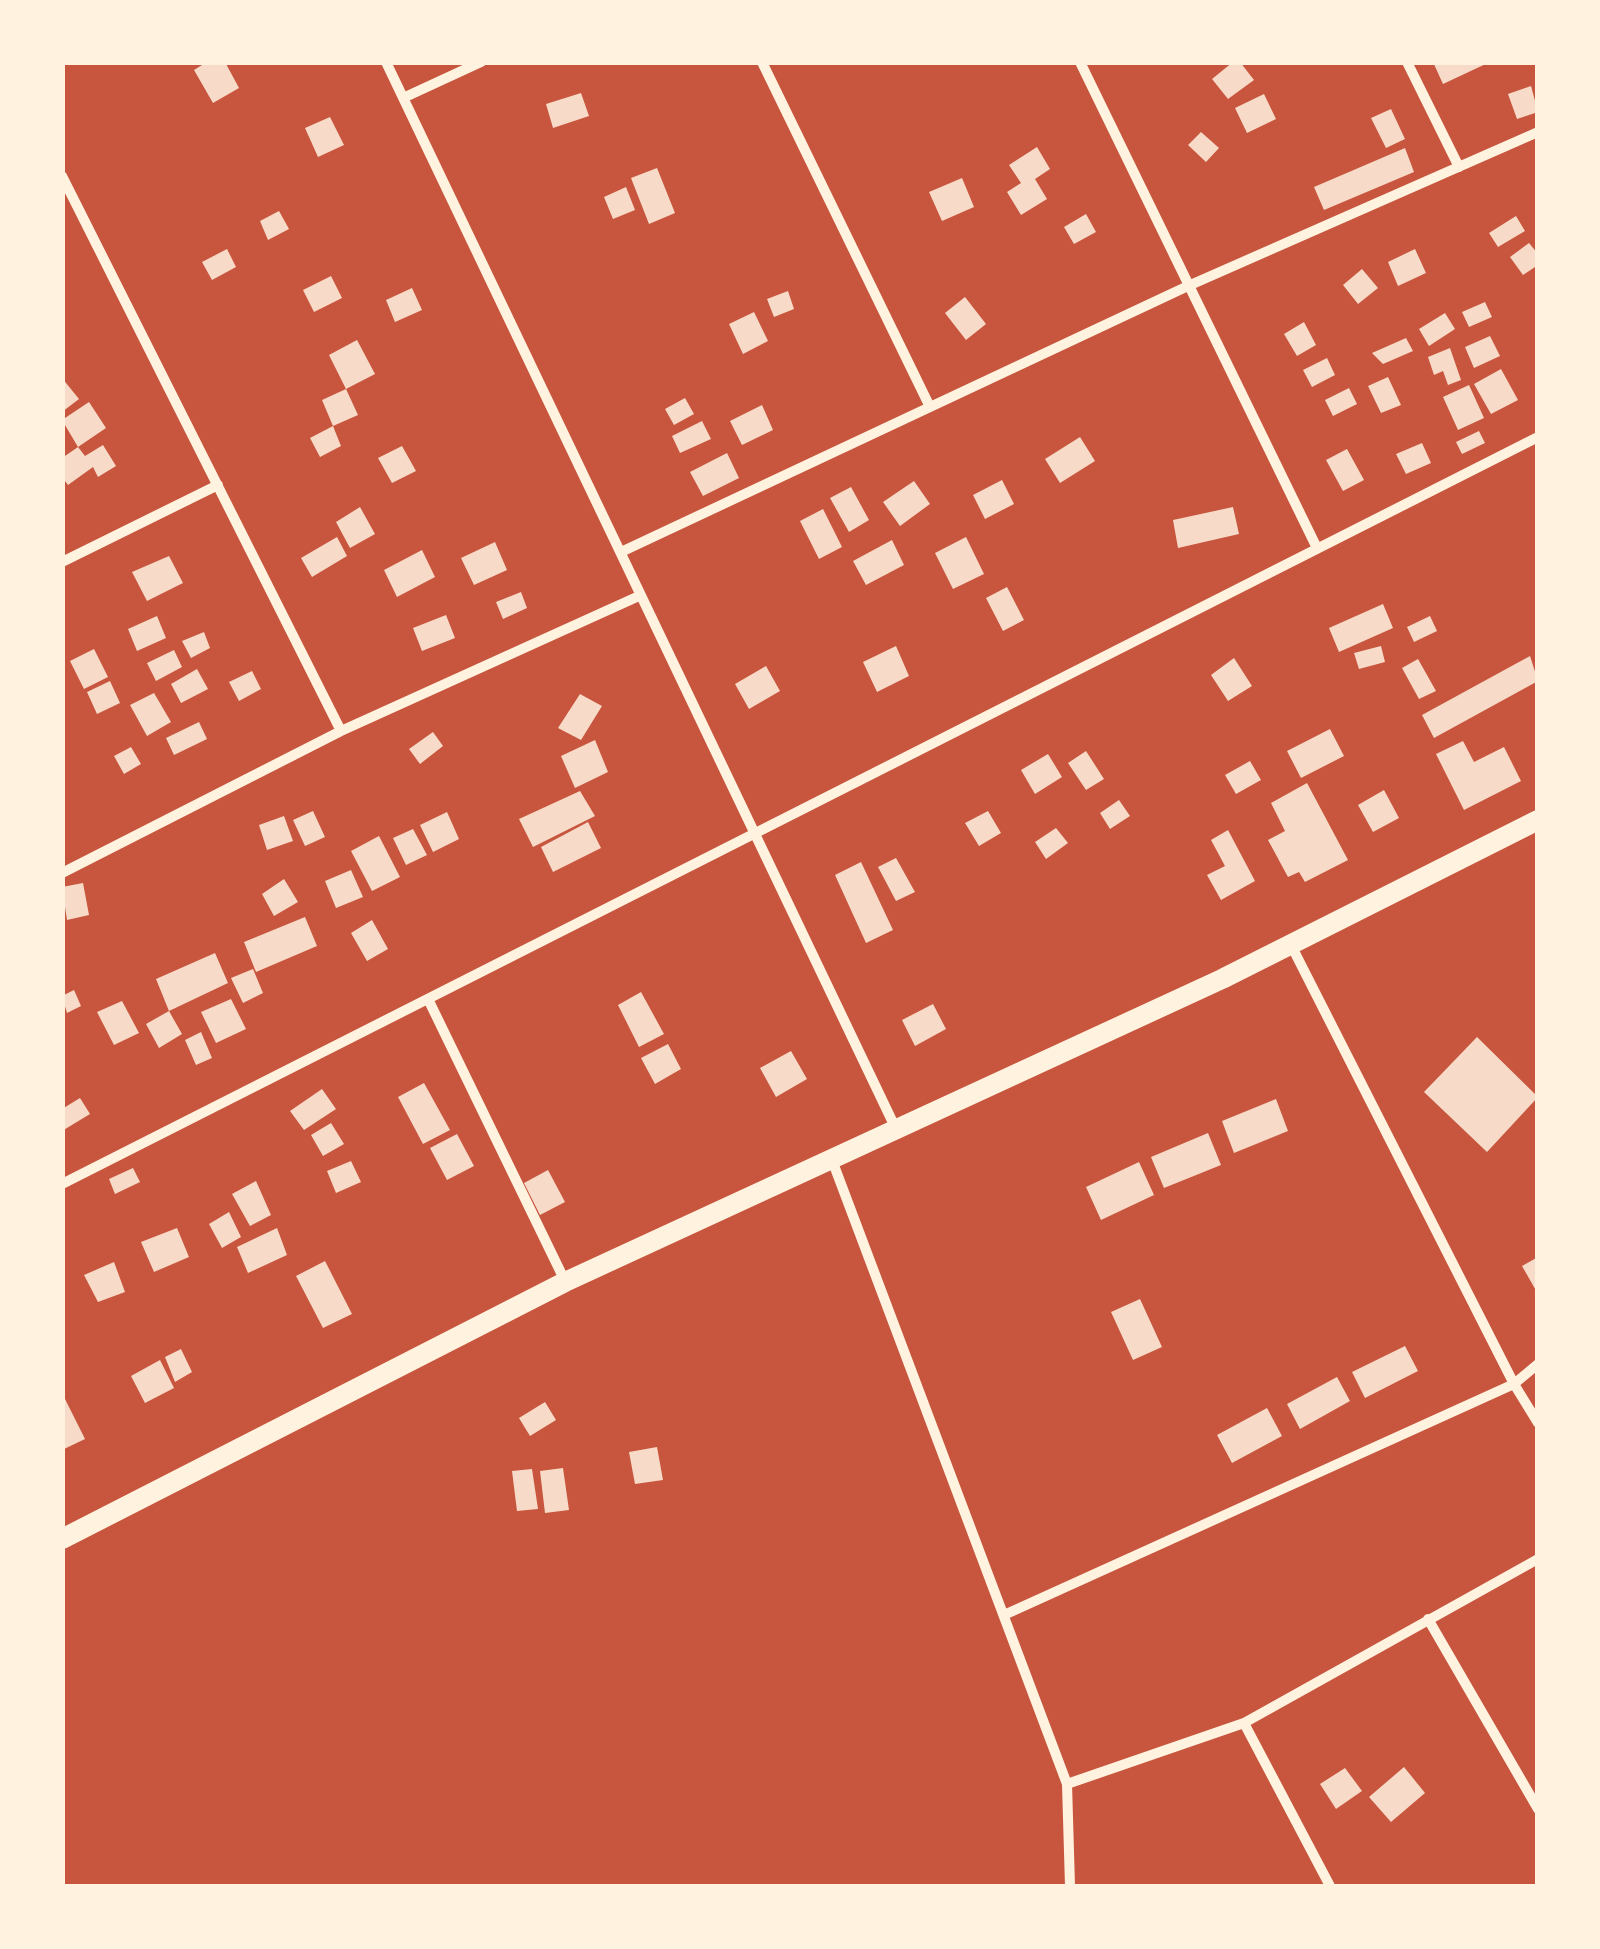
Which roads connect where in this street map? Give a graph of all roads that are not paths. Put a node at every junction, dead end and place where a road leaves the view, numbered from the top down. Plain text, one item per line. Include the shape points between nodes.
1 (386, 62) edge
2 (481, 62) edge
3 (762, 62) edge
4 (1080, 62) edge
5 (1407, 62) edge
6 (403, 98) junction
7 (1538, 132) edge
8 (1459, 166) junction
9 (62, 176) edge
10 (1188, 286) junction
11 (930, 406) junction
12 (1538, 436) edge
13 (218, 485) junction
14 (1316, 546) junction
15 (621, 552) junction
16 (62, 562) edge
17 (639, 596) junction
18 (342, 732) junction
19 (1538, 820) edge
20 (754, 834) junction
21 (62, 873) edge
22 (1291, 944) junction
23 (428, 998) junction
24 (896, 1129) junction
25 (832, 1160) junction
26 (62, 1184) edge
27 (566, 1282) junction
28 (1538, 1364) edge
29 (1514, 1384) junction
30 (1538, 1423) edge
31 (62, 1539) edge
32 (1538, 1559) edge
33 (1004, 1615) junction
34 (1428, 1619) junction
35 (1244, 1723) junction
36 (1067, 1784) junction
37 (1538, 1809) edge
38 (1070, 1886) edge
39 (1330, 1886) edge

1 - 6 street
2 - 6 street
3 - 11 street
4 - 10 street
5 - 8 street
6 - 15 street
7 - 8 street
8 - 10 street
9 - 13 street
10 - 11 street
10 - 14 street
11 - 15 street
12 - 14 street
13 - 16 street
13 - 18 street
14 - 20 street
15 - 17 street
17 - 18 street
17 - 20 street
18 - 21 street
19 - 22 main road
20 - 23 street
20 - 24 street
22 - 24 main road
22 - 29 street
23 - 26 street
23 - 27 street
24 - 25 main road
25 - 27 main road
25 - 33 street
27 - 31 main road
28 - 29 street
29 - 30 street
29 - 33 street
32 - 34 street
33 - 36 street
34 - 35 street
34 - 37 street
35 - 36 street
35 - 39 street
36 - 38 street

